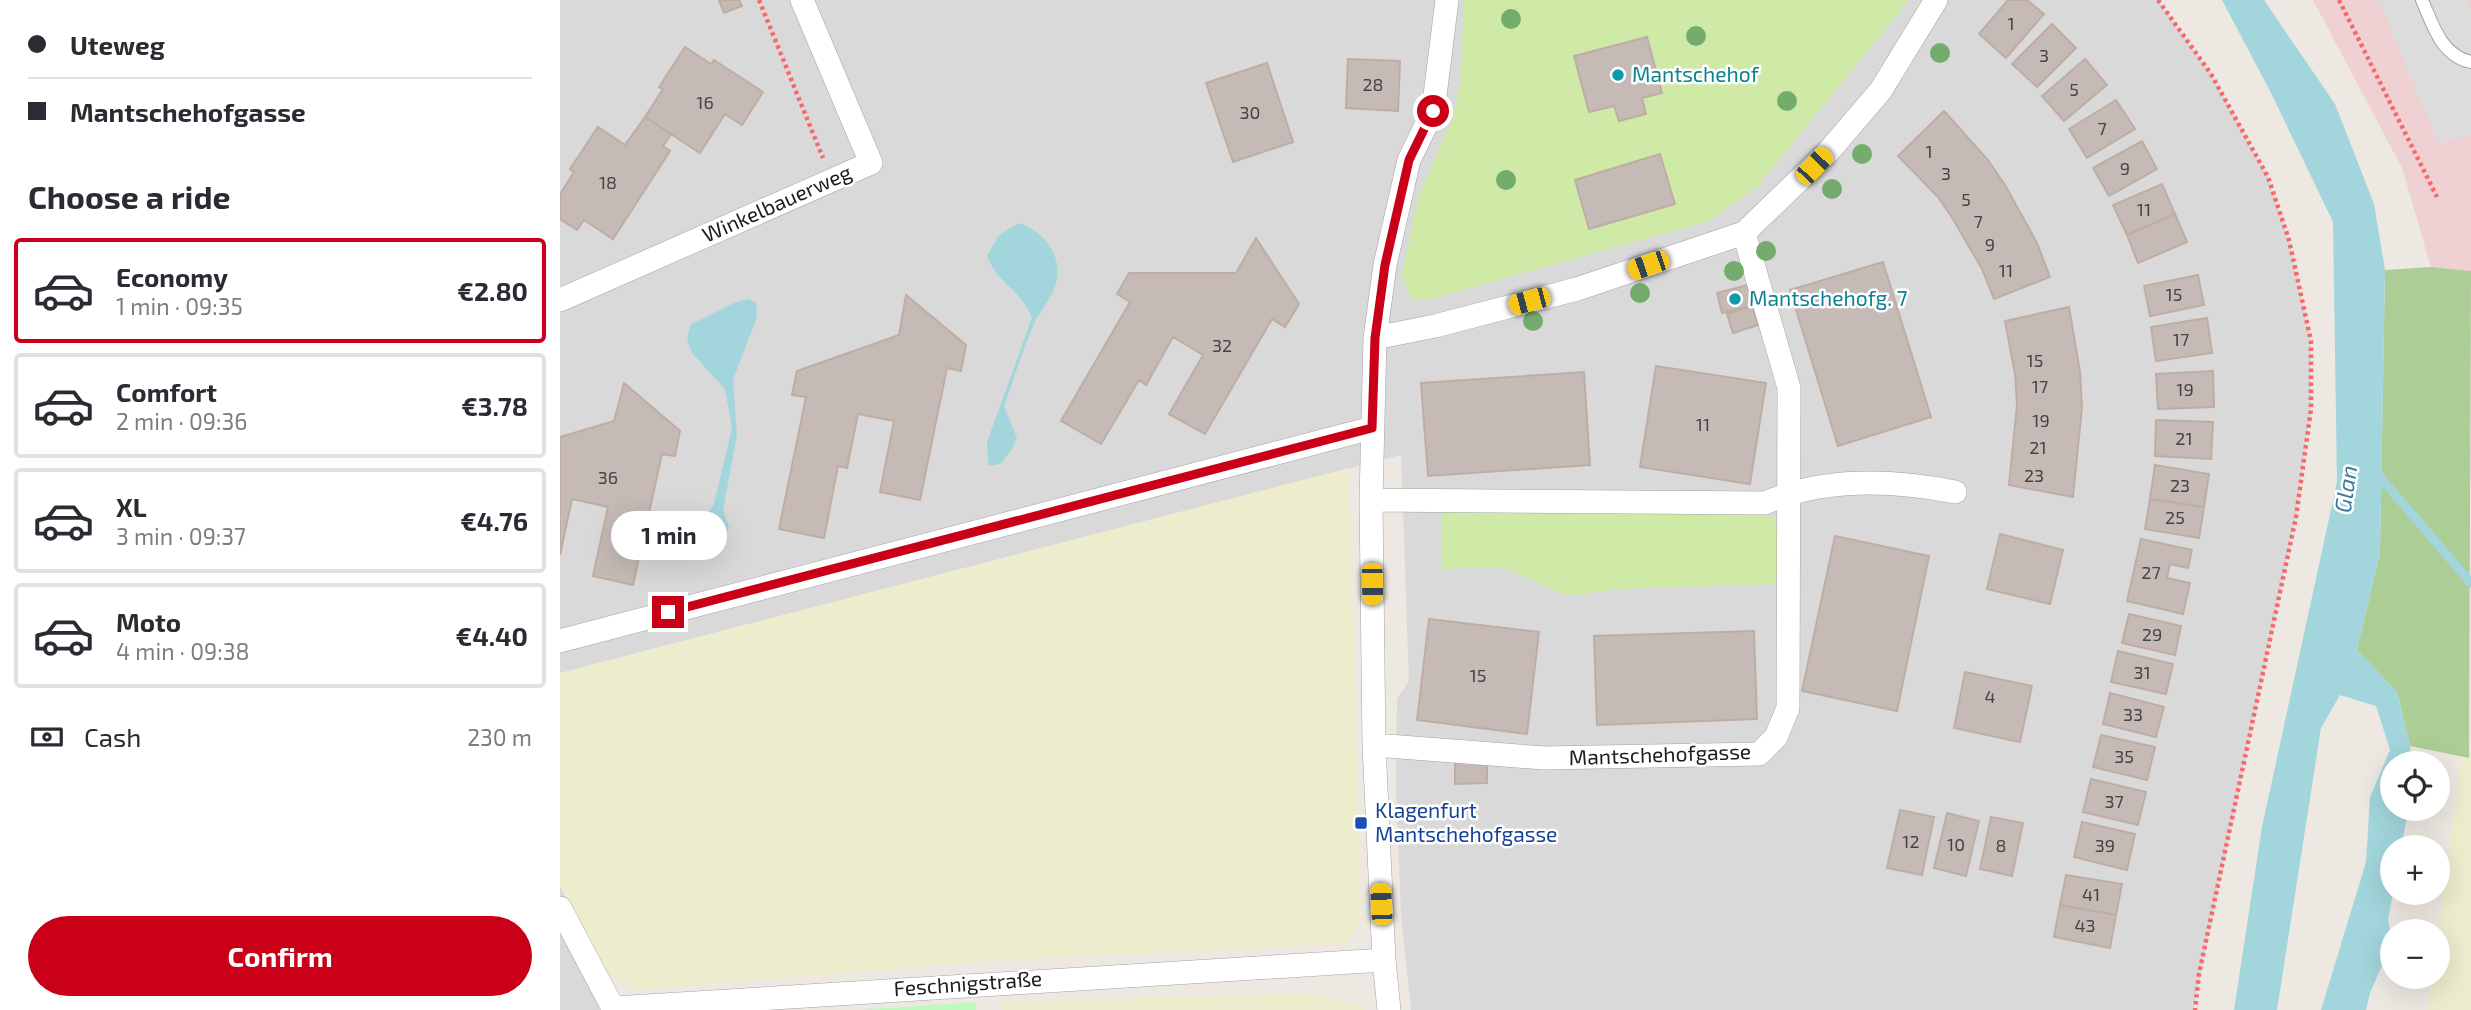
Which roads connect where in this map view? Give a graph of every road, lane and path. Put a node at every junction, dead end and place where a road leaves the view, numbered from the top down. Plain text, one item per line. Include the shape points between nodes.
1 (759, 0) edge
2 (802, 0) edge
3 (1447, 0) edge
4 (1936, 0) edge
5 (2158, 0) edge
6 (2339, 0) edge
7 (2422, 0) edge
8 (2471, 62) edge
9 (833, 180) junction
10 (2437, 197) dead end
11 (1744, 233) junction
12 (560, 300) edge
13 (1375, 338) junction
14 (1372, 428) junction
15 (1791, 492) junction
16 (1955, 492) dead end
17 (1371, 500) junction
18 (560, 641) edge
19 (1374, 745) junction
20 (560, 908) edge
21 (1384, 960) junction
22 (614, 1009) edge
23 (1389, 1010) edge
24 (2195, 1010) edge

1 - 9 path
2 - 9 street, Winkelbauerweg via 871,163
3 - 13 street via 1433,111 1409,160 1385,265
4 - 11 street via 1881,90 1829,151
5 - 24 path via 2211,74 2268,177 2289,240 2311,341 2311,410 2296,517
6 - 10 path
7 - 8 lane via 2455,59
9 - 12 street, Winkelbauerweg
11 - 13 street via 1577,289
11 - 15 street, Mantschehofgasse via 1789,388
13 - 14 street
14 - 17 street
14 - 18 street
15 - 16 street via 1886,481
15 - 17 street via 1765,503
15 - 19 street, Mantschehofgasse via 1788,708 1776,737 1759,754 1544,758
17 - 19 street
19 - 21 street
20 - 22 street, Feschnigstraße
21 - 22 street, Feschnigstraße
21 - 23 street

